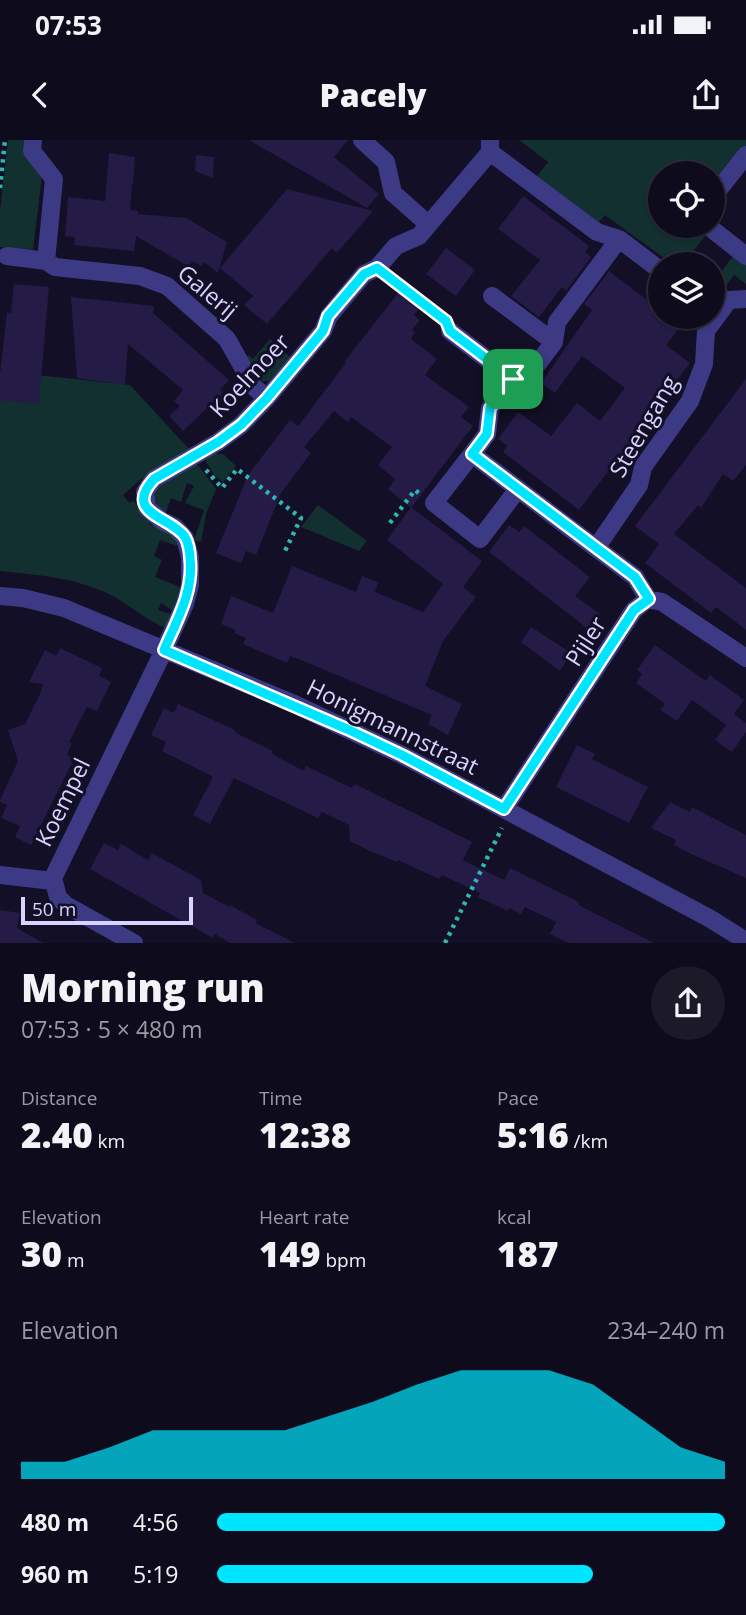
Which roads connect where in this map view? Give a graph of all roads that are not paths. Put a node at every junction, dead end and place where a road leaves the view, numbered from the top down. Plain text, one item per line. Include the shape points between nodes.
1 (33, 140) edge
2 (362, 140) edge
3 (490, 146) edge
4 (746, 155) edge
5 (725, 182) edge
6 (428, 224) junction
7 (723, 238) edge
8 (619, 239) junction
9 (7, 256) dead end
10 (746, 256) edge
11 (46, 261) junction
12 (648, 261) edge
13 (492, 296) dead end
14 (746, 299) edge
15 (725, 303) edge
16 (707, 329) edge
17 (450, 331) road end
18 (554, 342) junction
19 (513, 379) junction
20 (267, 398) junction
21 (472, 454) junction
22 (518, 489) junction
23 (596, 548) junction
24 (0, 596) edge
25 (649, 599) junction
26 (164, 650) junction
27 (746, 657) edge
28 (504, 809) junction
29 (0, 876) edge
30 (53, 881) junction
31 (746, 941) edge
32 (134, 943) edge

1 - 11 street via 32,151 54,178
2 - 6 street via 386,162 393,193
3 - 6 street, Koelmoer
3 - 8 street via 597,232
4 - 5 street
6 - 20 street, Koelmoer via 419,236 396,246 377,268 364,274
7 - 10 street
8 - 12 street
8 - 18 street via 557,322
9 - 11 street, Galerij
11 - 20 street, Galerij via 55,267 140,276 167,286 227,339 254,387
13 - 18 street
14 - 15 street, Steengang
16 - 23 street, Steengang via 704,365 690,401 643,467 639,485
17 - 19 street
18 - 19 street via 527,378
19 - 21 street via 490,408 487,434
20 - 26 street, Koelmoer via 230,434 148,486 147,508 185,538 190,557 185,604
21 - 22 street
21 - 22 street via 434,503 480,539
22 - 23 street
23 - 25 street via 635,577
24 - 26 street, Honigmannstraat via 64,608
25 - 27 street via 662,602
25 - 28 street, Pijler via 634,610
26 - 28 street, Honigmannstraat via 292,703
26 - 30 street, Koempel
28 - 31 street, Honigmannstraat
29 - 30 street
30 - 32 street, Koempel via 66,905

